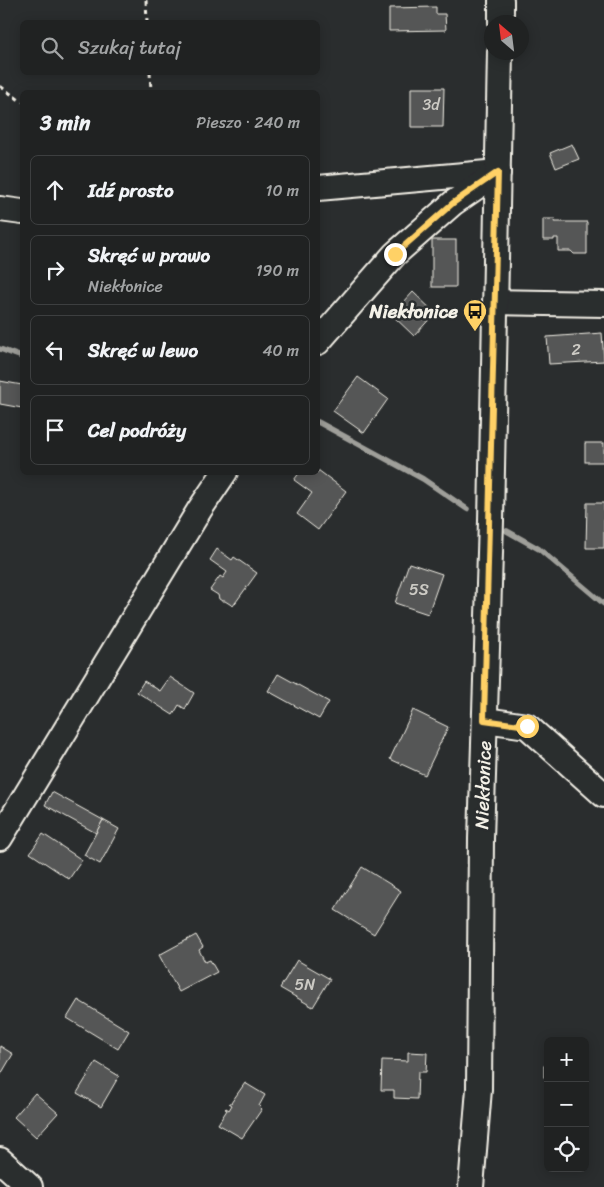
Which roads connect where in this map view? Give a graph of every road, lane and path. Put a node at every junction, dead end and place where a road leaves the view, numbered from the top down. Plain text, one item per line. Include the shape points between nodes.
1 (146, 0) edge
2 (501, 0) edge
3 (501, 15) edge
4 (148, 20) edge
5 (500, 60) edge
6 (150, 75) edge
7 (0, 86) edge
8 (151, 90) edge
9 (20, 101) edge
10 (498, 172) junction
11 (320, 188) edge
12 (0, 209) edge
13 (20, 212) edge
14 (495, 302) junction
15 (604, 304) edge
16 (320, 340) edge
17 (223, 475) edge
18 (484, 720) junction
19 (604, 795) edge
20 (0, 838) edge
21 (0, 1160) edge
22 (30, 1187) edge
23 (471, 1187) edge

1 - 4 path
2 - 3 street
5 - 10 street, Niekłonice
6 - 8 path
7 - 9 path
10 - 11 street
10 - 14 street, Niekłonice
10 - 16 street via 453,203 395,254
12 - 13 street
14 - 15 street
14 - 18 street, Niekłonice
17 - 20 street
18 - 19 street via 527,726
18 - 23 street, Niekłonice via 478,1089
21 - 22 street

